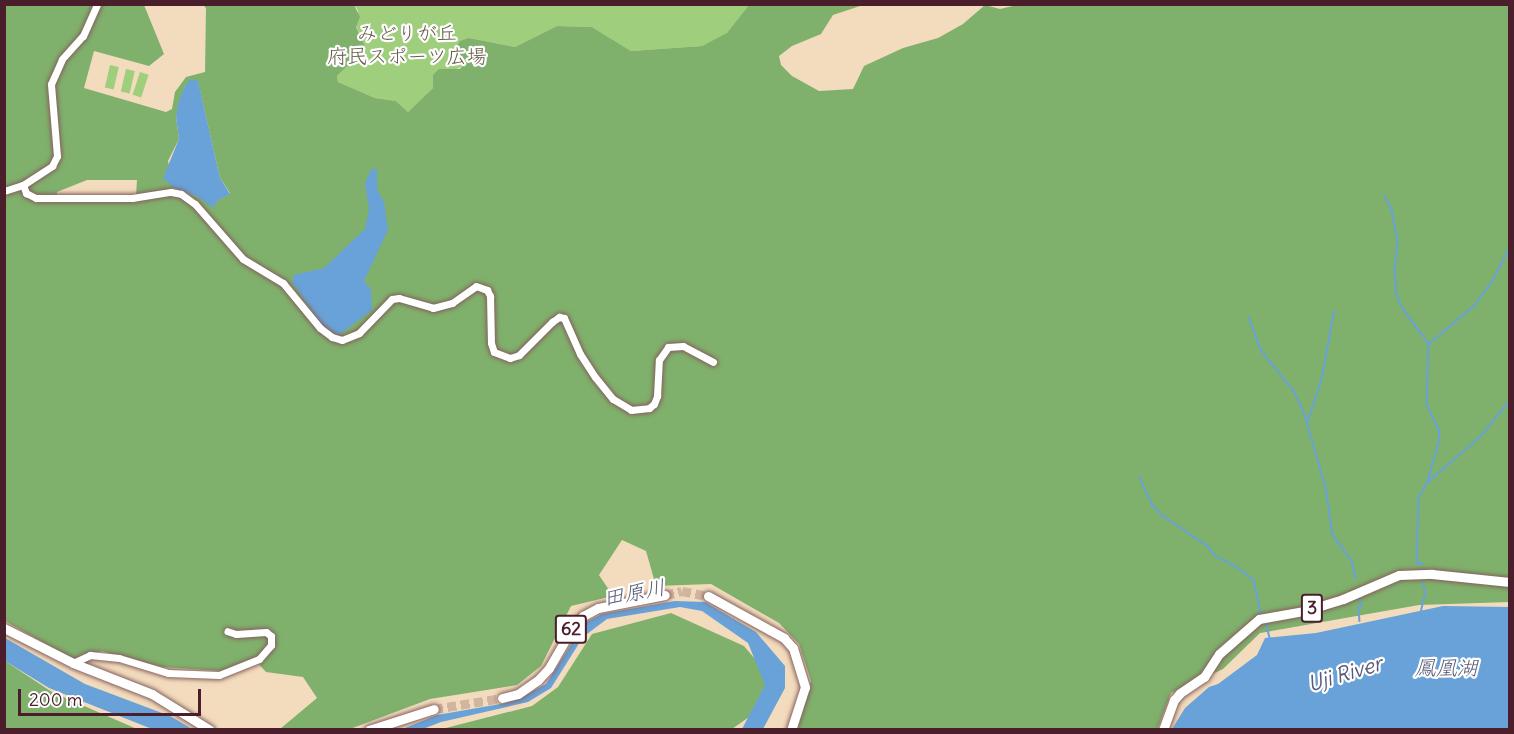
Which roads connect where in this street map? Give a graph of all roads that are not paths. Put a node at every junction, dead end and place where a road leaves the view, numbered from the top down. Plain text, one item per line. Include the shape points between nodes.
1 (97, 4) edge
2 (23, 184) junction
3 (4, 191) edge
4 (713, 362) dead end
5 (1509, 582) edge
6 (665, 595) tunnel mouth
7 (708, 596) tunnel mouth
8 (4, 628) edge
9 (227, 631) dead end
10 (73, 663) junction
11 (502, 698) tunnel mouth
12 (434, 709) tunnel mouth
13 (210, 729) edge
14 (369, 729) edge
15 (791, 729) edge
16 (1163, 729) edge

1 - 2 street via 51,84 57,156 45,172
2 - 3 street
2 - 4 street via 26,194 36,198 181,194 195,204 243,260 283,283 320,328 342,340 360,333 392,299 433,308 452,303 476,286 487,290 490,296 494,352 510,358 519,355 559,316 564,318 594,377 613,399 631,410 654,404 659,360 668,347 682,346
5 - 16 main road, 3 via 1415,573 1399,575 1343,599 1259,619 1219,654 1204,677 1180,693
6 - 11 main road, 62 via 598,608 583,616 538,680 518,694
7 - 15 main road via 784,638 793,648 805,687
8 - 10 main road
9 - 10 street via 266,632 271,636 271,645 259,659 219,675 160,672 119,658 90,655
10 - 13 main road via 145,691
12 - 14 main road

